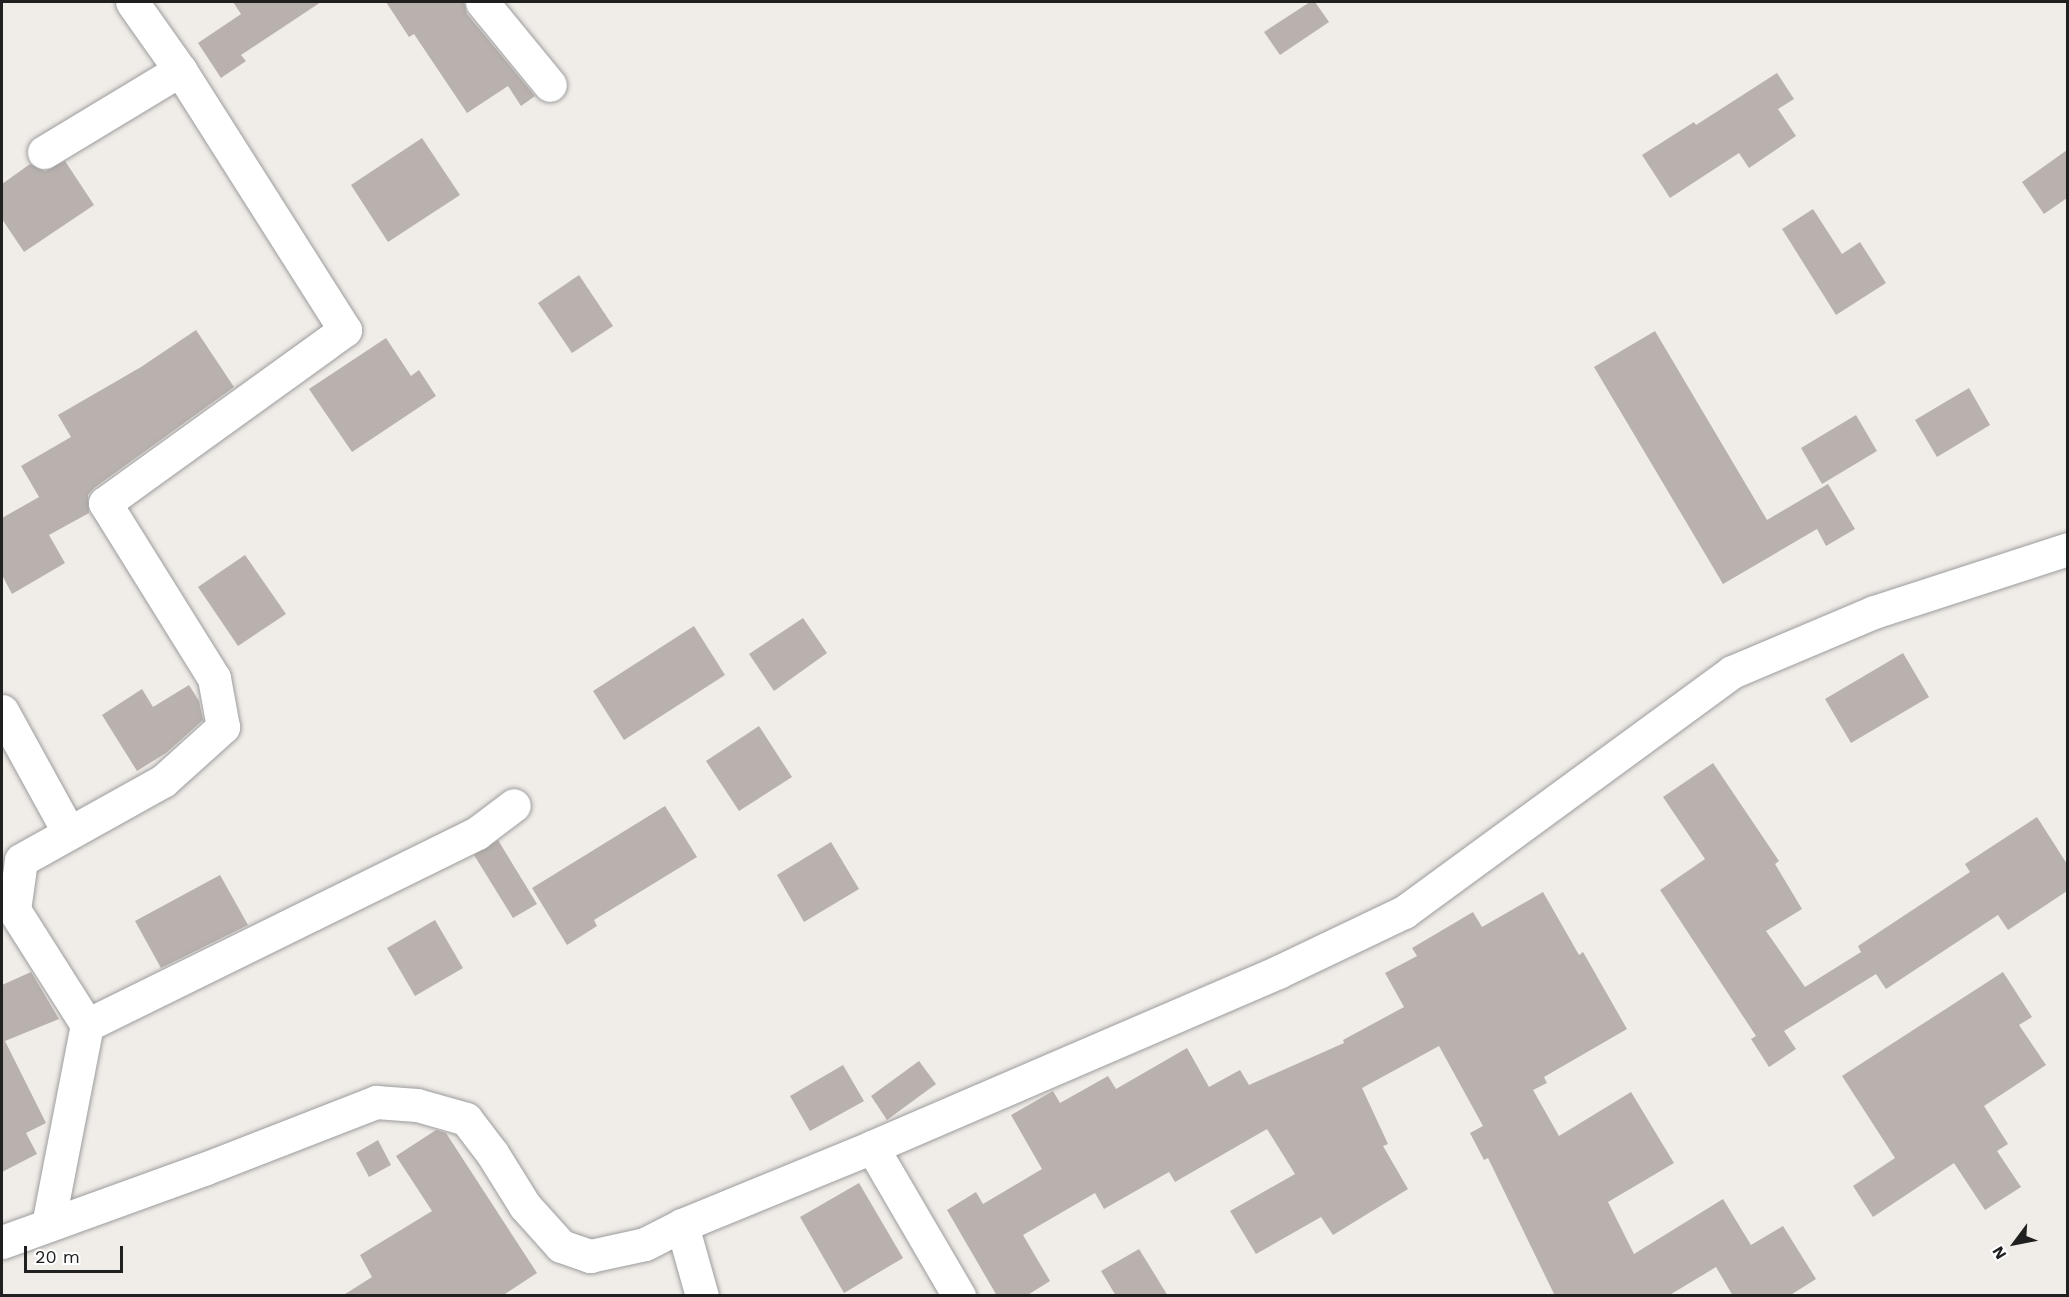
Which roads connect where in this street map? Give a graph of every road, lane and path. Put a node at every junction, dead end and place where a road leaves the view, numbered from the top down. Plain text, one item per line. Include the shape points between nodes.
1 (132, 2) edge
2 (482, 2) edge
3 (180, 70) junction
4 (550, 85) dead end
5 (44, 152) dead end
6 (2067, 549) edge
7 (2, 711) edge
8 (514, 805) dead end
9 (69, 833) junction
10 (87, 1025) junction
11 (872, 1147) junction
12 (48, 1225) junction
13 (682, 1225) junction
14 (2, 1242) edge
15 (702, 1296) edge
16 (959, 1296) edge

1 - 3 street
2 - 4 street
3 - 5 street
3 - 9 street via 345,330 105,503 214,678 223,728 163,781
6 - 11 street via 1874,612 1732,672 1404,912 1278,972
7 - 9 street
8 - 10 street via 477,833
9 - 10 street via 21,860 14,910
10 - 12 street
11 - 13 street
11 - 16 street
12 - 13 street via 204,1170 376,1102 417,1105 466,1119 525,1206 561,1246 590,1256 645,1244
12 - 14 street
13 - 15 street

